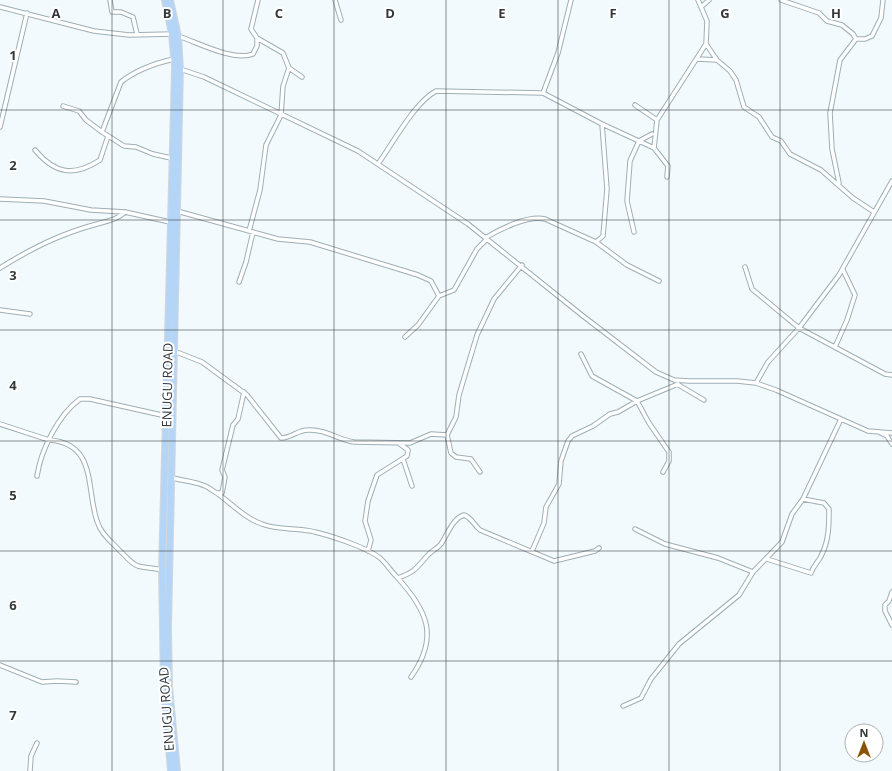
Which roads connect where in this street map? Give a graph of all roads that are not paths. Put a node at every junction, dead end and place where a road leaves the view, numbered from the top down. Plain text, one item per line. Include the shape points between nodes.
1 (110, 0) edge
2 (164, 0) edge
3 (170, 0) edge
4 (258, 0) edge
5 (335, 0) edge
6 (571, 0) edge
7 (698, 0) edge
8 (709, 0) edge
9 (781, 0) edge
10 (883, 0) edge
11 (0, 7) edge
12 (701, 7) junction
13 (27, 13) junction
14 (341, 20) dead end
15 (137, 34) junction
16 (175, 35) junction
17 (257, 38) junction
18 (856, 39) junction
19 (706, 44) junction
20 (174, 59) junction
21 (697, 59) junction
22 (717, 60) junction
23 (289, 68) junction
24 (180, 69) junction
25 (302, 77) dead end
26 (543, 93) junction
27 (635, 105) dead end
28 (63, 106) dead end
29 (281, 115) junction
30 (657, 120) junction
31 (602, 124) junction
32 (0, 127) edge
33 (102, 132) junction
34 (652, 134) dead end
35 (108, 136) junction
36 (639, 141) junction
37 (654, 148) junction
38 (35, 150) dead end
39 (171, 158) junction
40 (378, 164) junction
41 (667, 178) dead end
42 (892, 181) edge
43 (840, 184) junction
44 (0, 199) edge
45 (177, 211) junction
46 (124, 212) junction
47 (874, 212) junction
48 (170, 222) junction
49 (251, 231) junction
50 (634, 232) dead end
51 (486, 238) junction
52 (596, 242) junction
53 (522, 265) junction
54 (746, 267) dead end
55 (0, 268) edge
56 (843, 270) junction
57 (659, 281) dead end
58 (239, 282) dead end
59 (439, 296) junction
60 (0, 310) edge
61 (30, 314) dead end
62 (799, 328) junction
63 (405, 337) dead end
64 (835, 347) junction
65 (174, 351) junction
66 (581, 354) dead end
67 (892, 375) edge
68 (674, 380) junction
69 (756, 383) junction
70 (678, 384) junction
71 (244, 392) junction
72 (704, 400) dead end
73 (637, 401) junction
74 (166, 416) junction
75 (841, 419) junction
76 (0, 424) edge
77 (878, 432) junction
78 (892, 433) edge
79 (447, 435) junction
80 (49, 440) junction
81 (397, 443) junction
82 (892, 444) edge
83 (403, 459) junction
84 (480, 472) dead end
85 (663, 472) dead end
86 (37, 476) dead end
87 (172, 478) junction
88 (412, 486) dead end
89 (217, 494) junction
90 (803, 499) junction
91 (636, 529) dead end
92 (599, 548) dead end
93 (368, 551) junction
94 (532, 551) junction
95 (767, 559) junction
96 (162, 570) junction
97 (753, 572) junction
98 (398, 578) junction
99 (892, 592) edge
100 (892, 626) edge
101 (0, 665) edge
102 (411, 677) dead end
103 (76, 682) dead end
104 (623, 706) dead end
105 (37, 743) dead end
106 (30, 771) edge
107 (171, 771) edge
108 (177, 771) edge

1 - 15 street via 112,12 121,12 133,17
2 - 16 main road, ENUGU ROAD
3 - 16 main road
4 - 17 street via 251,26
5 - 14 street
6 - 26 street via 558,53
7 - 12 street
8 - 12 street
9 - 18 street via 819,13 827,21 842,25 854,34
10 - 18 street via 881,18 872,36
11 - 13 street
12 - 19 street via 707,21
13 - 15 street via 94,31
13 - 32 street
15 - 16 street
16 - 17 street via 212,49 244,56 253,54
16 - 20 main road, ENUGU ROAD
16 - 24 main road
17 - 23 street via 283,53
18 - 43 street via 840,60 830,113 832,149
19 - 21 street
19 - 22 street
20 - 33 street via 128,76 121,82
20 - 39 main road, ENUGU ROAD
21 - 22 street
21 - 30 street
22 - 43 street via 736,80 744,107 763,122 772,137 781,141 790,154
23 - 25 street
23 - 29 street via 283,86
24 - 29 street via 204,77
24 - 45 main road
26 - 31 street
26 - 40 street via 436,91 428,95 416,109
27 - 30 street
28 - 33 street via 79,111
29 - 40 street via 358,151
29 - 49 street via 266,145
30 - 37 street
31 - 36 street
31 - 52 street via 607,189 603,236
33 - 35 street
34 - 36 street
35 - 38 street via 100,160 79,171 62,170 45,162
35 - 39 street via 124,146
36 - 37 street
36 - 50 street via 630,161 627,198
37 - 41 street via 668,166
39 - 48 main road, ENUGU ROAD
40 - 51 street via 426,194
42 - 47 street
43 - 47 street via 853,198
44 - 46 street via 44,200 91,210
45 - 49 street
45 - 65 main road
46 - 48 street
46 - 55 street via 116,219 47,241
47 - 56 street
48 - 74 main road, ENUGU ROAD
49 - 58 street via 246,262
49 - 59 street via 278,239 310,242 418,274 431,281
51 - 52 street via 502,228 540,218
51 - 53 street
51 - 59 street via 454,290
52 - 57 street via 628,266
53 - 68 street via 656,372
53 - 79 street via 494,299 477,335 459,395 456,417
54 - 62 street via 752,289
56 - 62 street
56 - 64 street via 854,295 847,320
59 - 63 street via 422,320
60 - 61 street
62 - 64 street
62 - 69 street via 768,362
64 - 67 street via 885,374
65 - 71 street via 202,362
65 - 87 main road
66 - 73 street via 592,376
68 - 69 street
68 - 70 street
69 - 75 street
70 - 72 street
70 - 73 street
71 - 81 street via 281,438 301,431 315,430 332,433 347,441
71 - 89 street via 222,470 225,477 222,493
73 - 85 street via 669,452 669,461
73 - 94 street via 610,414 568,441 561,461 559,484 546,506 544,523
74 - 80 street via 80,399 59,421
74 - 96 main road, ENUGU ROAD
75 - 77 street via 868,431
75 - 90 street
76 - 80 street
77 - 78 street
77 - 82 street via 887,436
79 - 81 street via 431,434 410,443
79 - 84 street via 451,453 456,457 471,459
80 - 86 street
80 - 96 street via 56,440 74,449 84,459 97,522 108,540 138,566
81 - 83 street via 408,450 407,456
83 - 88 street
83 - 93 street via 377,475 365,521 371,540
87 - 89 street via 204,485
87 - 108 main road via 169,687
89 - 93 street via 241,515 263,525 315,532
90 - 95 street via 792,514 782,542
90 - 95 street via 824,503 830,509 822,554 812,567 811,573
91 - 97 street via 665,544 718,558
92 - 94 street via 556,561
93 - 98 street via 380,558
94 - 98 street via 480,530 470,517 464,514 452,526 440,545 414,572
95 - 97 street
96 - 107 main road, ENUGU ROAD via 164,687
97 - 104 street via 739,595 679,644 651,679 641,698
98 - 102 street via 412,593 428,627 423,654
99 - 100 street via 889,602 885,605 885,611
101 - 103 street via 42,682
105 - 106 street via 31,756

